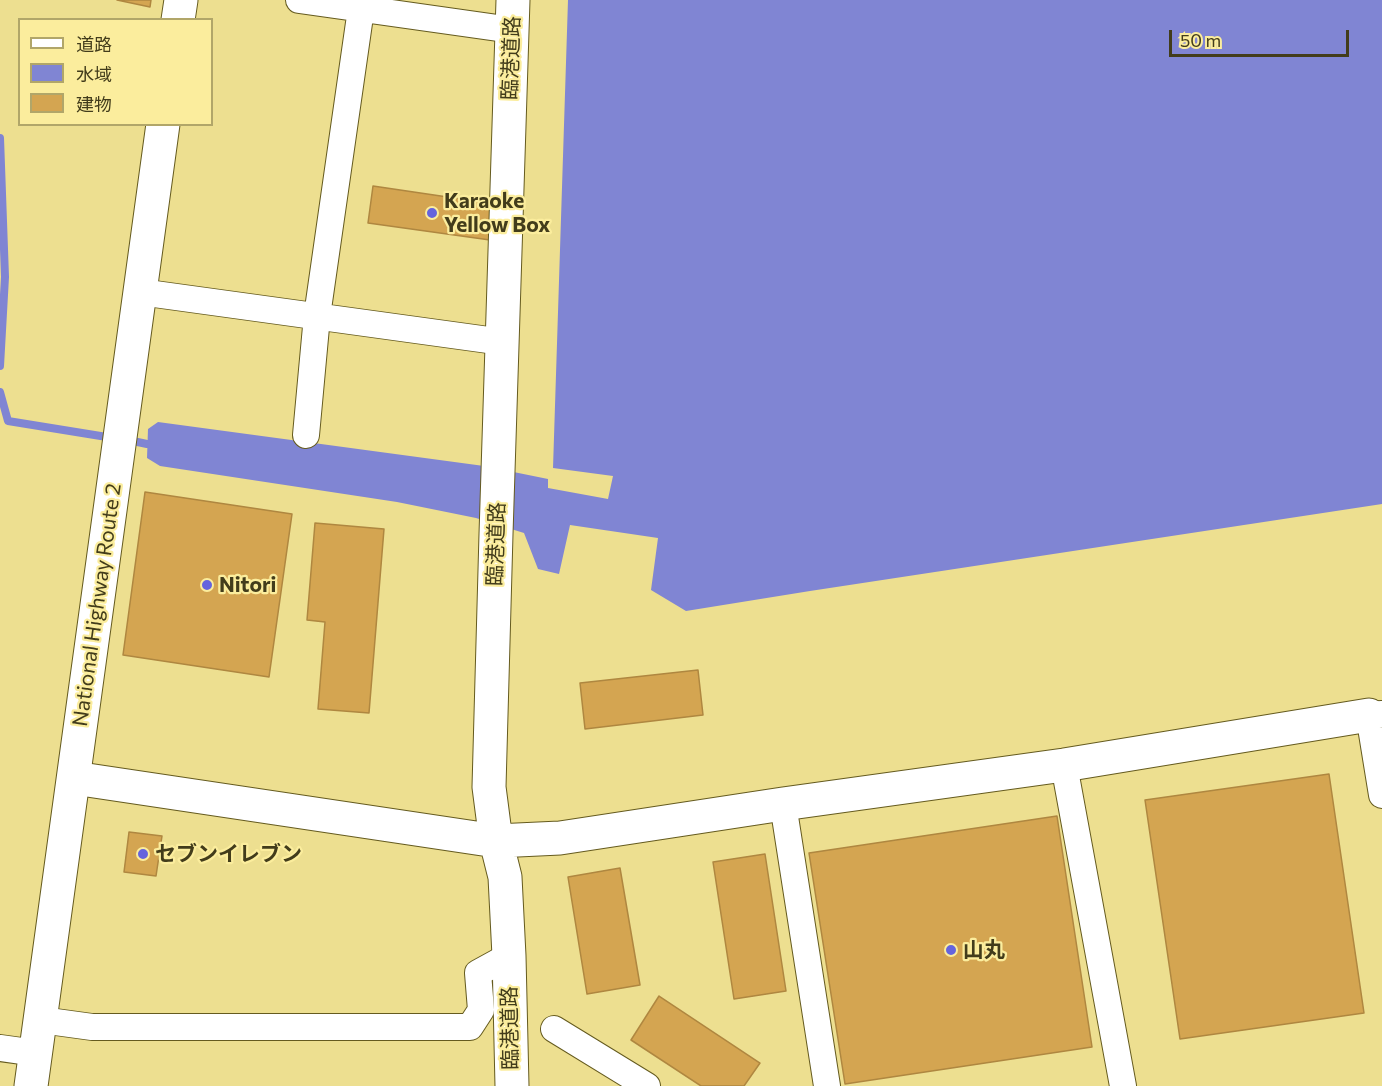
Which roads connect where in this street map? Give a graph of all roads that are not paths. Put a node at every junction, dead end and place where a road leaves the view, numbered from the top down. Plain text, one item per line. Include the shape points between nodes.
1 (181, 0) edge
2 (299, 0) edge
3 (361, 9) junction
4 (513, 15) edge
5 (178, 18) edge
6 (163, 126) edge
7 (140, 292) junction
8 (317, 316) junction
9 (503, 342) junction
10 (306, 435) dead end
11 (1375, 714) edge
12 (1064, 765) junction
13 (74, 777) junction
14 (1382, 795) edge
15 (783, 804) junction
16 (496, 841) junction
17 (509, 956) junction
18 (41, 1020) junction
19 (554, 1029) dead end
20 (0, 1048) edge
21 (36, 1053) junction
22 (512, 1073) edge
23 (31, 1086) edge
24 (647, 1086) edge
25 (827, 1086) edge
26 (1123, 1086) edge

1 - 5 main road
2 - 3 street
3 - 4 street
3 - 8 street
4 - 9 main road, 臨港道路
6 - 7 main road, National Highway Route 2
7 - 8 street
7 - 13 main road, National Highway Route 2
8 - 9 street
8 - 10 street
9 - 16 main road, 臨港道路 via 489,787
11 - 12 main road
11 - 14 street
12 - 15 main road
12 - 26 street
13 - 16 main road
13 - 18 main road, National Highway Route 2
15 - 16 main road via 560,838
15 - 25 street
16 - 17 main road, 臨港道路 via 505,877
17 - 18 street via 478,973 481,1010 470,1027 92,1027
17 - 22 main road, 臨港道路
18 - 21 main road, National Highway Route 2
19 - 24 street
20 - 21 street
21 - 23 main road, National Highway Route 2

